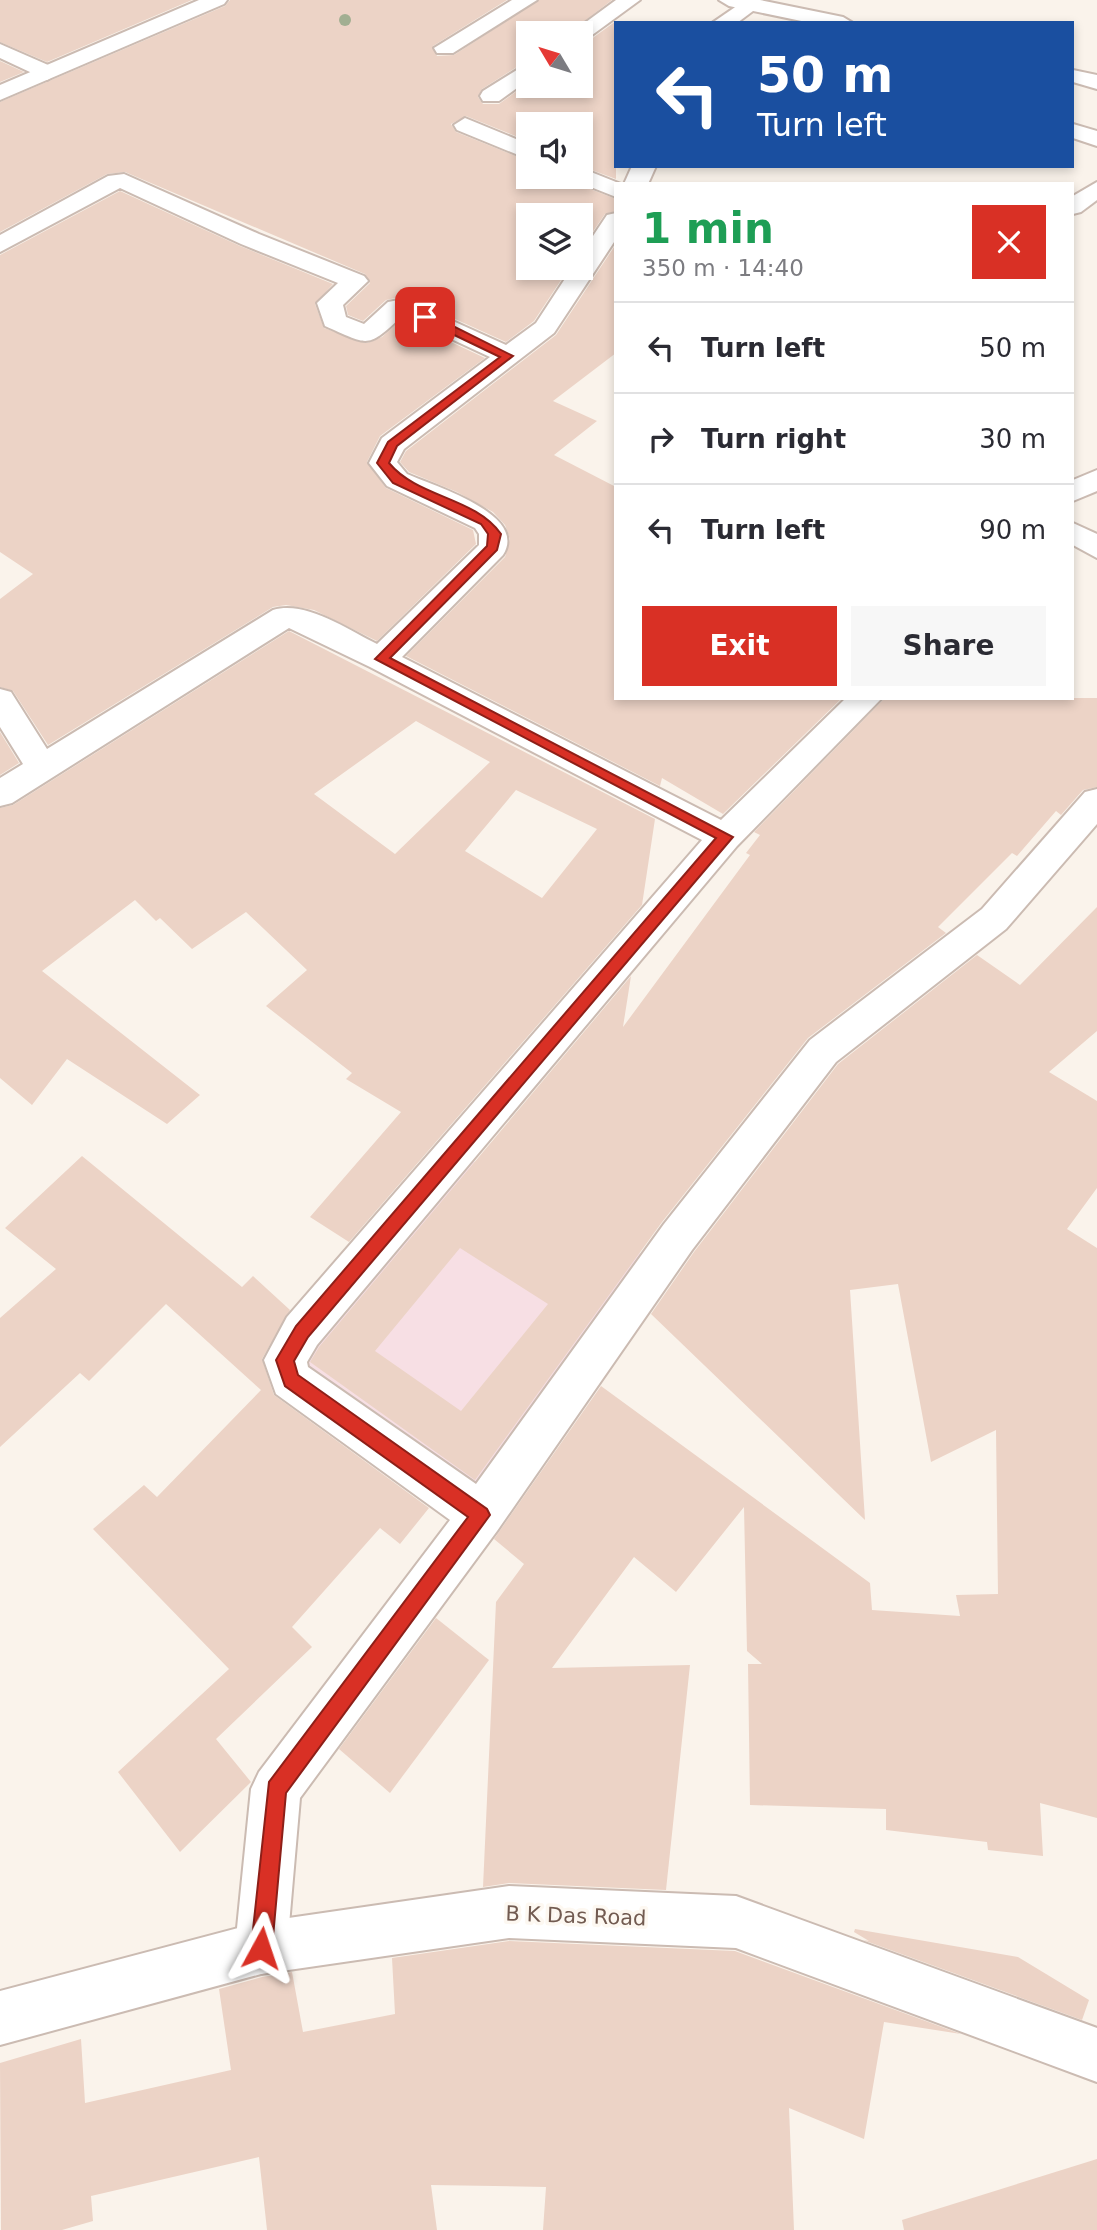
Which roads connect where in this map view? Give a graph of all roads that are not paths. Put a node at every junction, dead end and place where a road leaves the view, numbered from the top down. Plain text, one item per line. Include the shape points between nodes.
1 (218, 0) edge
2 (489, 0) edge
3 (630, 0) edge
4 (729, 0) edge
5 (520, 5) edge
6 (751, 5) junction
7 (725, 21) edge
8 (833, 21) edge
9 (593, 26) edge
10 (445, 48) dead end
11 (0, 50) edge
12 (47, 73) junction
13 (1074, 76) edge
14 (516, 78) edge
15 (1097, 82) edge
16 (0, 93) edge
17 (491, 96) dead end
18 (465, 125) dead end
19 (1074, 131) edge
20 (1097, 139) edge
21 (516, 147) edge
22 (593, 180) edge
23 (614, 189) edge
24 (1097, 189) edge
25 (1074, 206) edge
26 (614, 222) edge
27 (0, 245) edge
28 (508, 356) junction
29 (1097, 480) edge
30 (1074, 492) edge
31 (1074, 533) edge
32 (1097, 548) edge
33 (381, 659) junction
34 (0, 700) edge
35 (864, 700) edge
36 (42, 768) junction
37 (0, 794) edge
38 (1097, 801) edge
39 (726, 837) junction
40 (481, 1515) junction
41 (261, 1948) junction
42 (0, 2018) edge
43 (1097, 2055) edge

1 - 12 street
2 - 5 street
3 - 9 street
4 - 6 street
5 - 10 street
6 - 7 street
6 - 8 street
11 - 12 street
12 - 16 street
13 - 15 street
14 - 17 street
18 - 21 street
19 - 20 street
22 - 23 street
24 - 25 street
26 - 28 street via 545,328
27 - 28 street via 116,181 124,181 355,281 330,303 334,321 368,335 397,307 404,307
28 - 33 street via 392,444 383,463 397,480 485,521 495,534 493,548
29 - 30 street
31 - 32 street
33 - 36 street via 284,617
33 - 39 street
34 - 36 street
35 - 39 street
36 - 37 street
38 - 40 street via 994,919 823,1051 678,1237
39 - 40 street via 302,1331 285,1360 291,1380
40 - 41 street via 276,1790
41 - 42 street, B K Das Road
41 - 43 street, B K Das Road via 509,1912 736,1922

